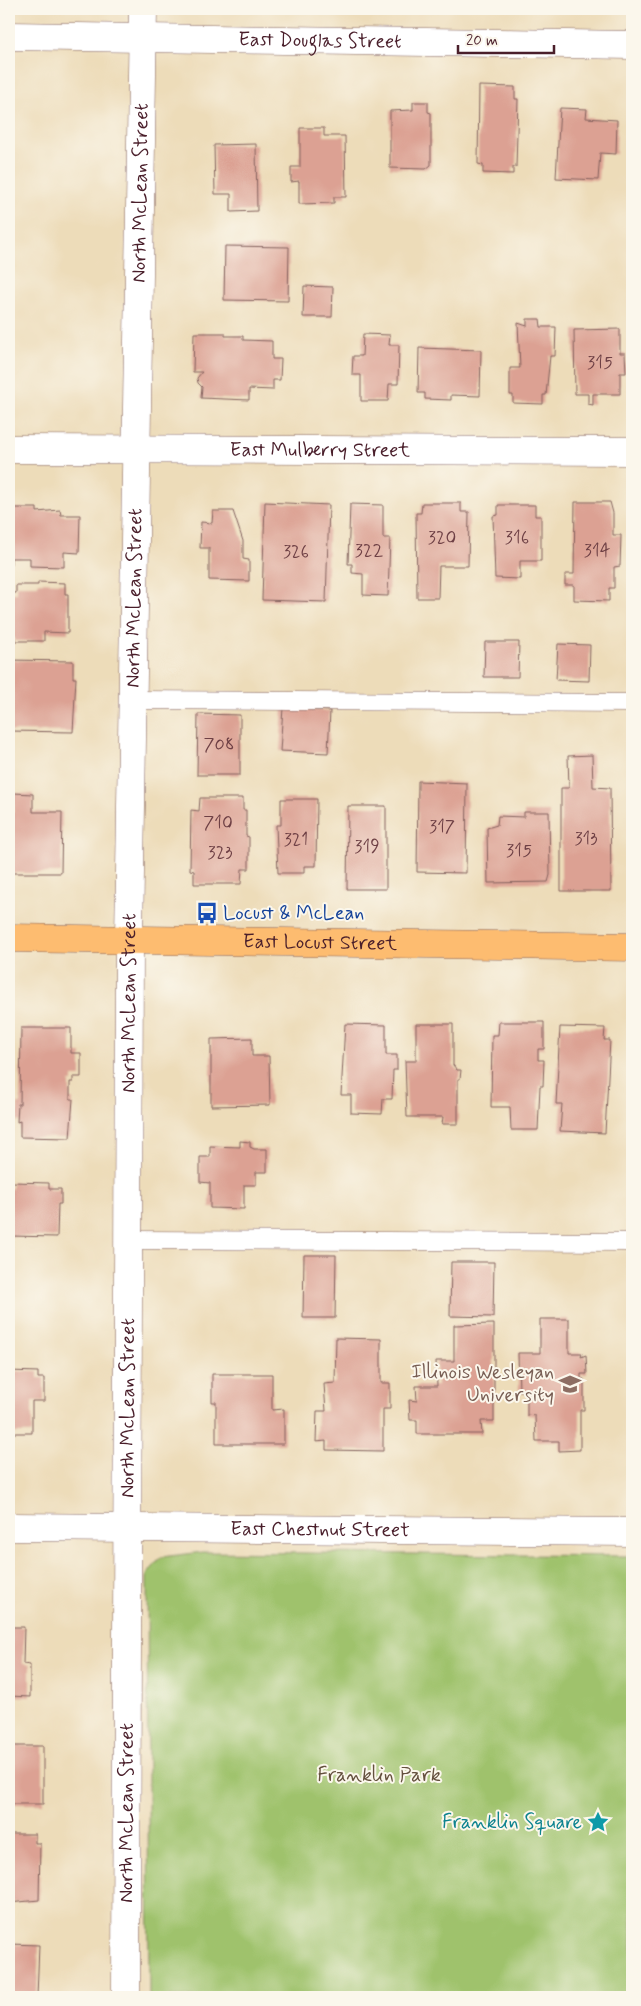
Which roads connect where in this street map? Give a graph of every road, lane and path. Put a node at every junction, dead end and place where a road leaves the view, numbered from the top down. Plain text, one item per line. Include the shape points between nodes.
1 (143, 9) edge
2 (9, 36) edge
3 (143, 39) junction
4 (632, 45) edge
5 (9, 449) edge
6 (137, 450) junction
7 (632, 451) edge
8 (133, 700) junction
9 (632, 703) edge
10 (9, 938) edge
11 (129, 939) junction
12 (632, 947) edge
13 (128, 1240) junction
14 (632, 1242) edge
15 (9, 1526) edge
16 (127, 1528) junction
17 (632, 1532) edge
18 (126, 1997) edge

1 - 3 street, North McLean Street
2 - 3 street, East Douglas Street
3 - 4 street, East Douglas Street
3 - 6 street, North McLean Street
5 - 6 street, East Mulberry Street
6 - 7 street, East Mulberry Street
6 - 8 street, North McLean Street
8 - 9 lane
8 - 11 street, North McLean Street
10 - 11 main road, East Locust Street
11 - 12 main road, East Locust Street
11 - 13 street, North McLean Street
13 - 14 lane
13 - 16 street, North McLean Street
15 - 16 street, East Chestnut Street
16 - 17 street, East Chestnut Street
16 - 18 street, North McLean Street

